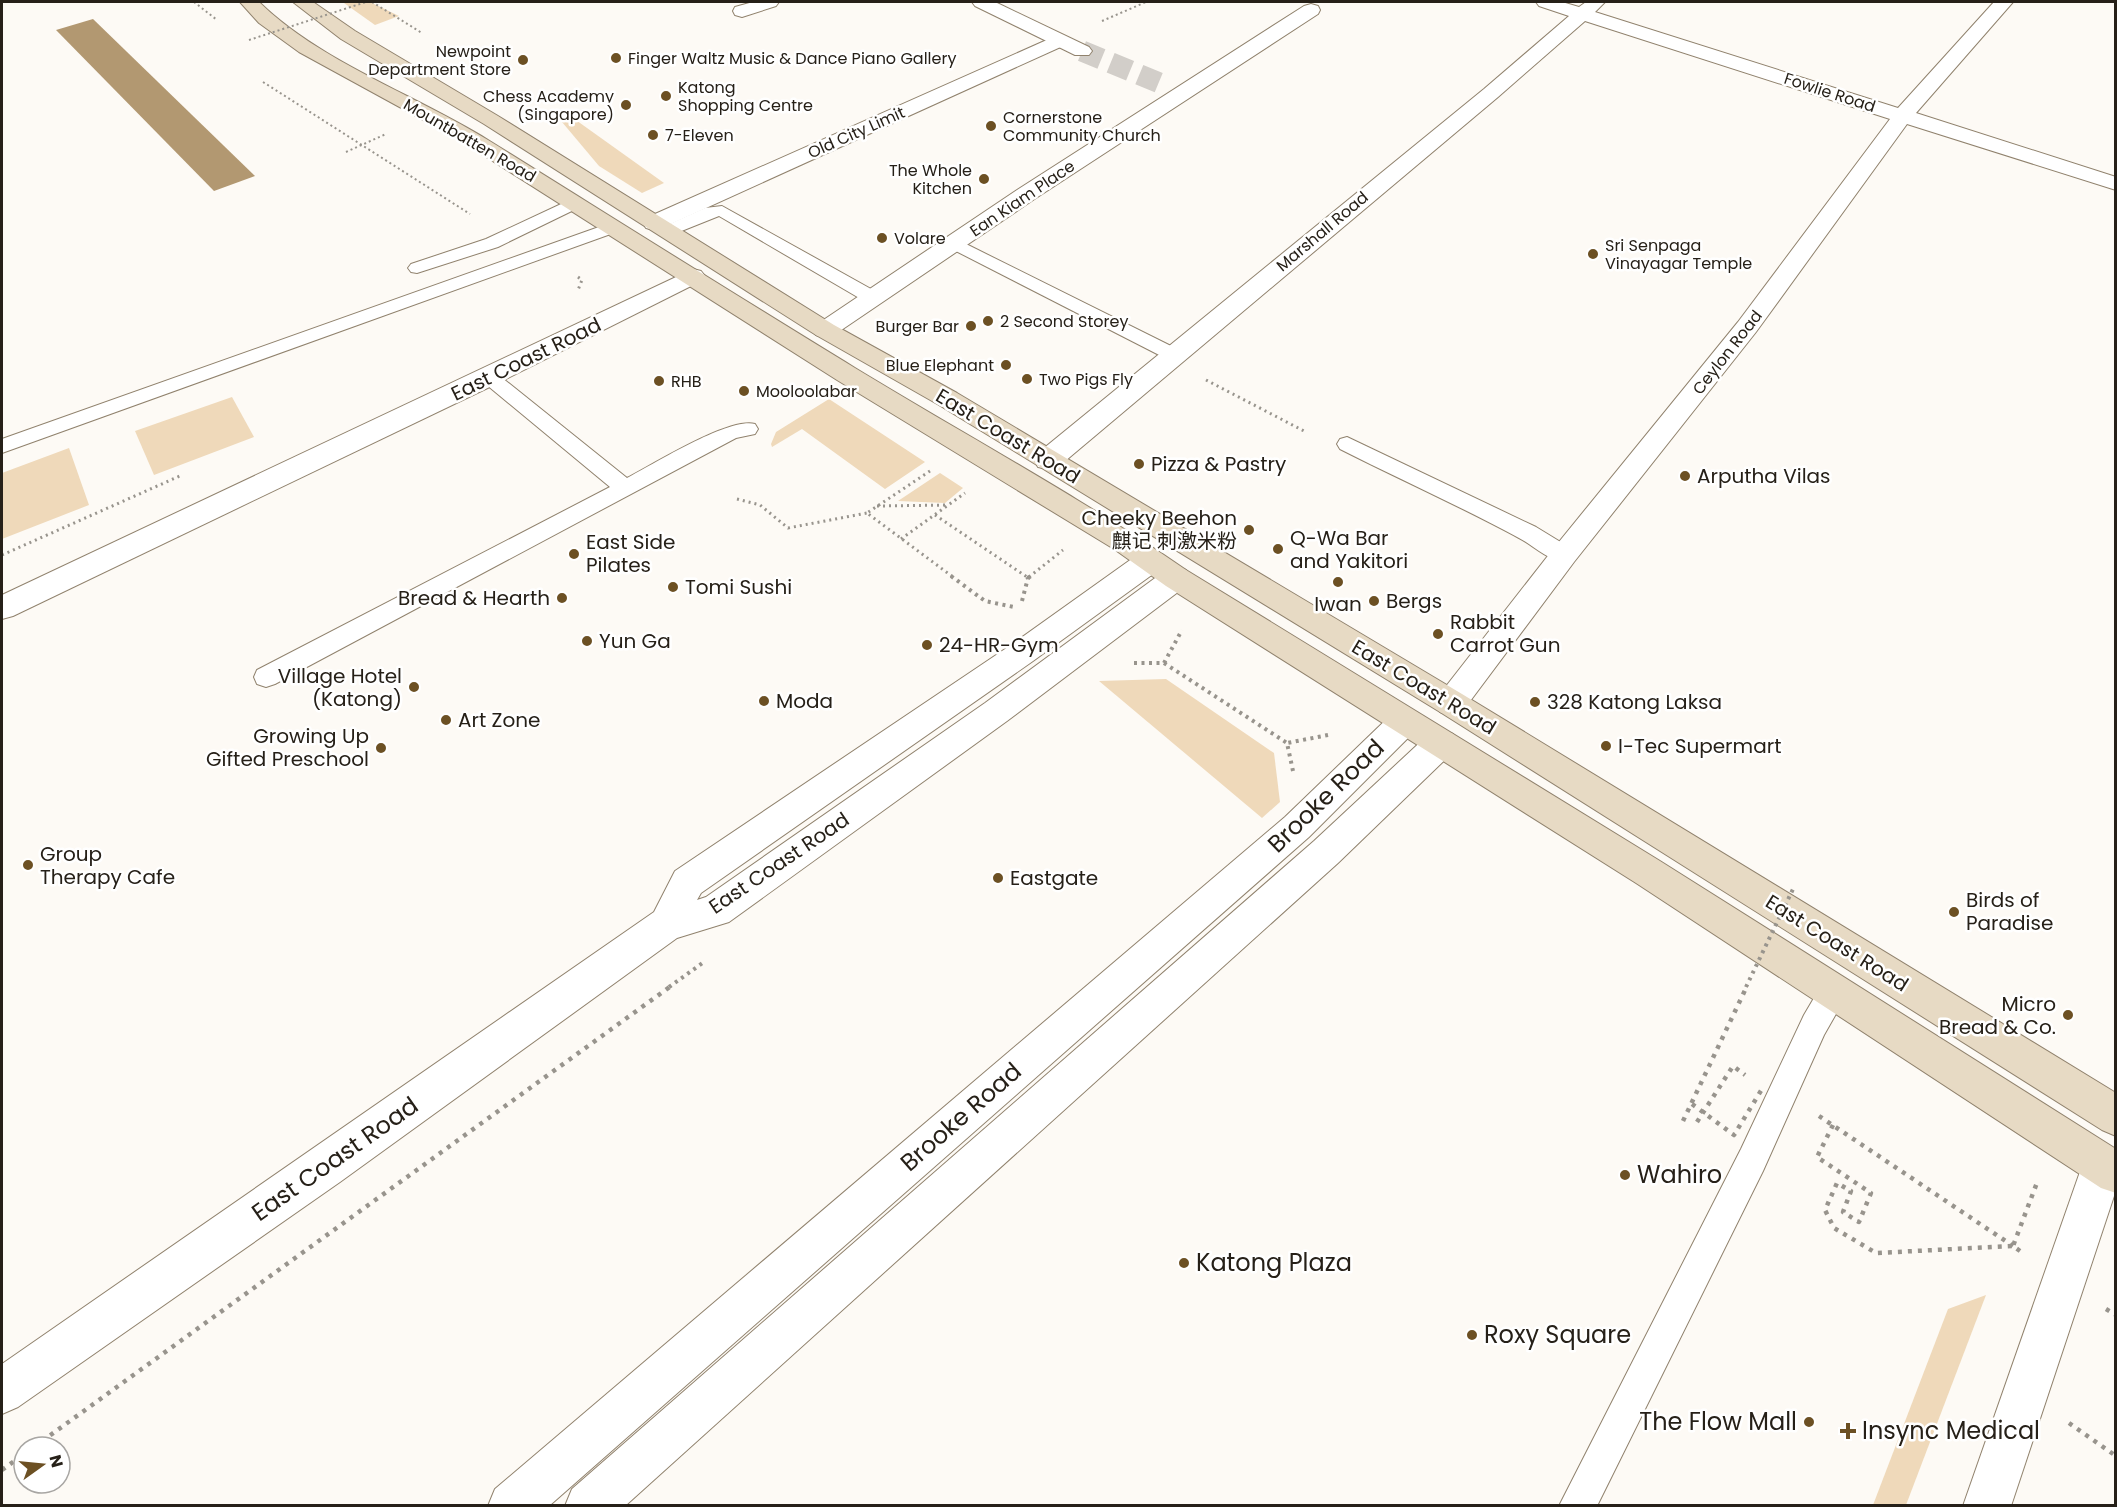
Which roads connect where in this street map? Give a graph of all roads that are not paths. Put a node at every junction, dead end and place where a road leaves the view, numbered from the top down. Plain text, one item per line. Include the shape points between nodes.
1 (249, 2) edge
2 (302, 2) edge
3 (770, 2) edge
4 (981, 2) edge
5 (1545, 2) edge
6 (2004, 2) edge
7 (1589, 7) edge
8 (1311, 10) dead end
9 (742, 11) dead end
10 (1058, 41) junction
11 (1082, 51) tunnel mouth
12 (1162, 84) tunnel mouth
13 (1183, 92) junction
14 (1902, 115) junction
15 (2115, 184) edge
16 (574, 203) junction
17 (613, 227) junction
18 (661, 227) junction
19 (954, 243) junction
20 (417, 268) dead end
21 (727, 268) joint
22 (693, 276) junction
23 (873, 298) junction
24 (825, 330) junction
25 (1171, 358) junction
26 (489, 377) junction
27 (748, 429) dead end
28 (1347, 444) dead end
29 (2, 446) edge
30 (1048, 460) junction
31 (625, 487) junction
32 (1564, 555) junction
33 (1150, 561) junction
34 (1176, 578) junction
35 (2, 608) edge
36 (266, 677) dead end
37 (972, 688) junction
38 (1450, 703) junction
39 (996, 711) junction
40 (1404, 722) junction
41 (1441, 743) junction
42 (667, 924) junction
43 (1834, 991) junction
44 (2115, 1116) edge
45 (2109, 1169) edge
46 (2, 1391) edge
47 (512, 1506) edge
48 (589, 1506) edge
49 (1577, 1506) edge
50 (1987, 1506) edge

1 - 16 main road, Mountbatten Road via 306,48 465,135
2 - 18 main road, Mountbatten Road via 348,35
3 - 9 street
4 - 10 street
5 - 7 street, Fowlie Road
6 - 14 street, Ceylon Road
7 - 14 street, Fowlie Road
7 - 25 street, Marshall Road
8 - 13 street, Ean Kiam Place
10 - 11 street
10 - 18 street, Old City Limit
12 - 13 street
13 - 19 street, Ean Kiam Place
14 - 15 street, Fowlie Road
14 - 32 street, Ceylon Road via 1747,327
16 - 17 main road, Mountbatten Road
16 - 20 lane via 505,237
17 - 22 main road, Mountbatten Road
17 - 29 lane
18 - 21 main road, Mountbatten Road
18 - 23 lane via 722,211
19 - 23 street, Ean Kiam Place
19 - 25 lane
21 - 24 main road, East Coast Road
22 - 26 street, East Coast Road
22 - 33 main road, East Coast Road
23 - 24 street, Ean Kiam Place
24 - 30 main road, East Coast Road
25 - 30 street, Marshall Road
26 - 31 lane
26 - 35 street, East Coast Road
27 - 31 lane via 730,433
28 - 32 lane via 1528,533
30 - 38 main road, East Coast Road
31 - 36 lane
32 - 38 street, Ceylon Road
33 - 34 main road, East Coast Road
33 - 37 street, East Coast Road
34 - 39 street, East Coast Road
34 - 40 main road, East Coast Road
37 - 39 street
37 - 42 street, East Coast Road via 688,882
38 - 44 main road, East Coast Road
39 - 42 street, East Coast Road via 716,911
40 - 41 main road, East Coast Road
40 - 47 street, Brooke Road via 1297,827
41 - 43 main road, East Coast Road
41 - 48 street, Brooke Road via 1326,852
42 - 46 street, East Coast Road
43 - 45 main road, East Coast Road
43 - 49 lane
45 - 50 street, East Coast Road via 2064,1283

